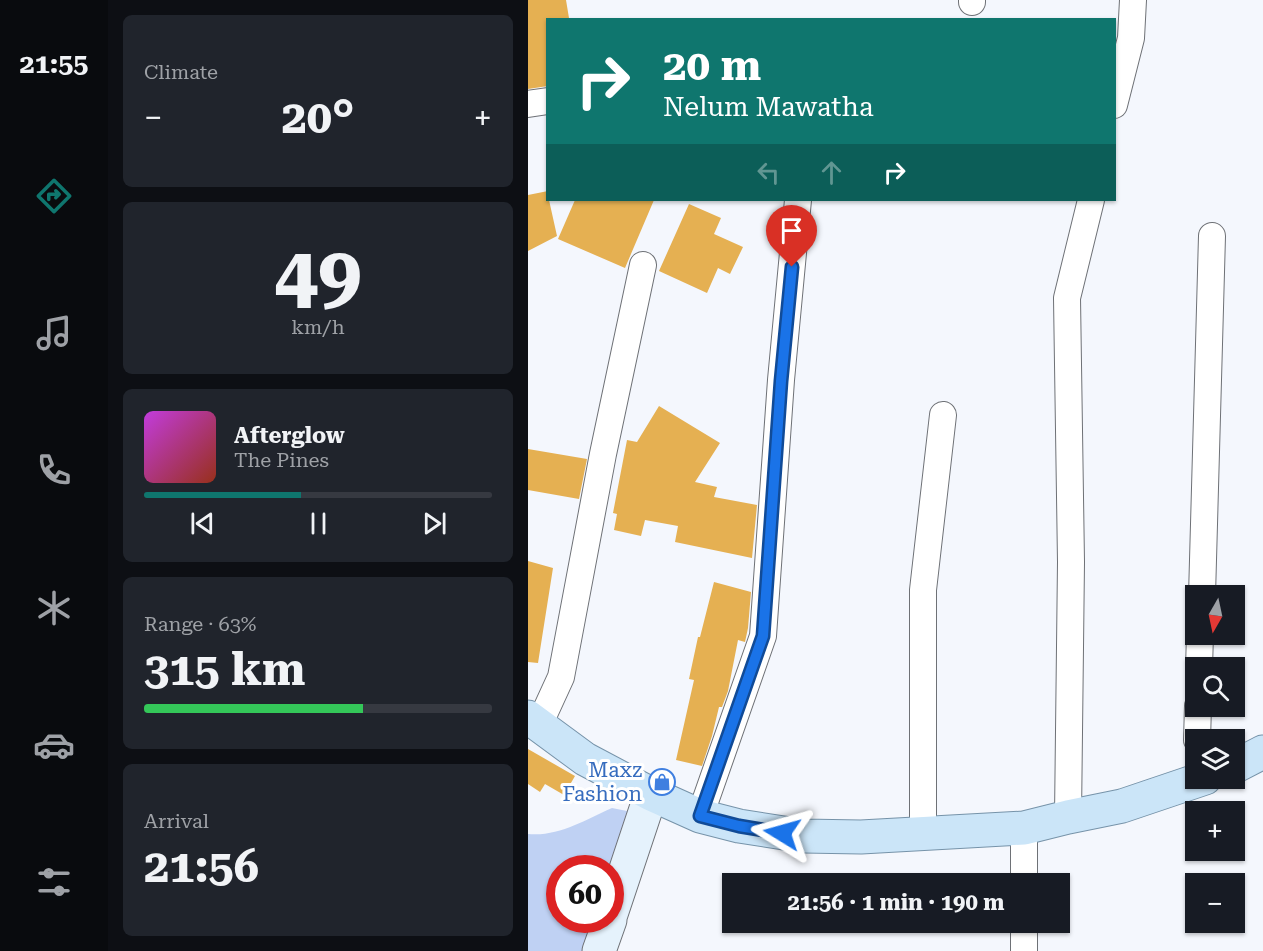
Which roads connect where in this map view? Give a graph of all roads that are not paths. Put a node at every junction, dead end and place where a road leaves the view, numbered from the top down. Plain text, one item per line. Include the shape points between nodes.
1 (1133, 0) edge
2 (1116, 97) edge
3 (546, 100) edge
4 (528, 104) edge
5 (798, 201) edge
6 (1091, 201) edge
7 (1212, 236) dead end
8 (643, 265) dead end
9 (943, 415) dead end
10 (1202, 585) edge
11 (534, 721) edge
12 (1263, 752) edge
13 (1245, 761) edge
14 (1185, 785) edge
15 (651, 794) junction
16 (700, 816) junction
17 (1068, 817) junction
18 (1024, 828) junction
19 (923, 835) junction
20 (1024, 873) edge
21 (624, 876) edge
22 (605, 933) edge
23 (1024, 933) edge
24 (599, 951) edge
25 (1024, 951) edge

1 - 2 street via 1131,38
3 - 4 street
5 - 16 street via 763,636
6 - 17 street via 1067,298 1071,562
7 - 10 street
8 - 11 street via 561,677
9 - 19 street via 923,590
11 - 15 main road via 585,759
12 - 13 main road
14 - 17 main road via 1122,806
15 - 16 main road
15 - 21 street
16 - 19 main road via 803,836
17 - 18 main road
18 - 19 main road
18 - 20 street
22 - 24 street
23 - 25 street

